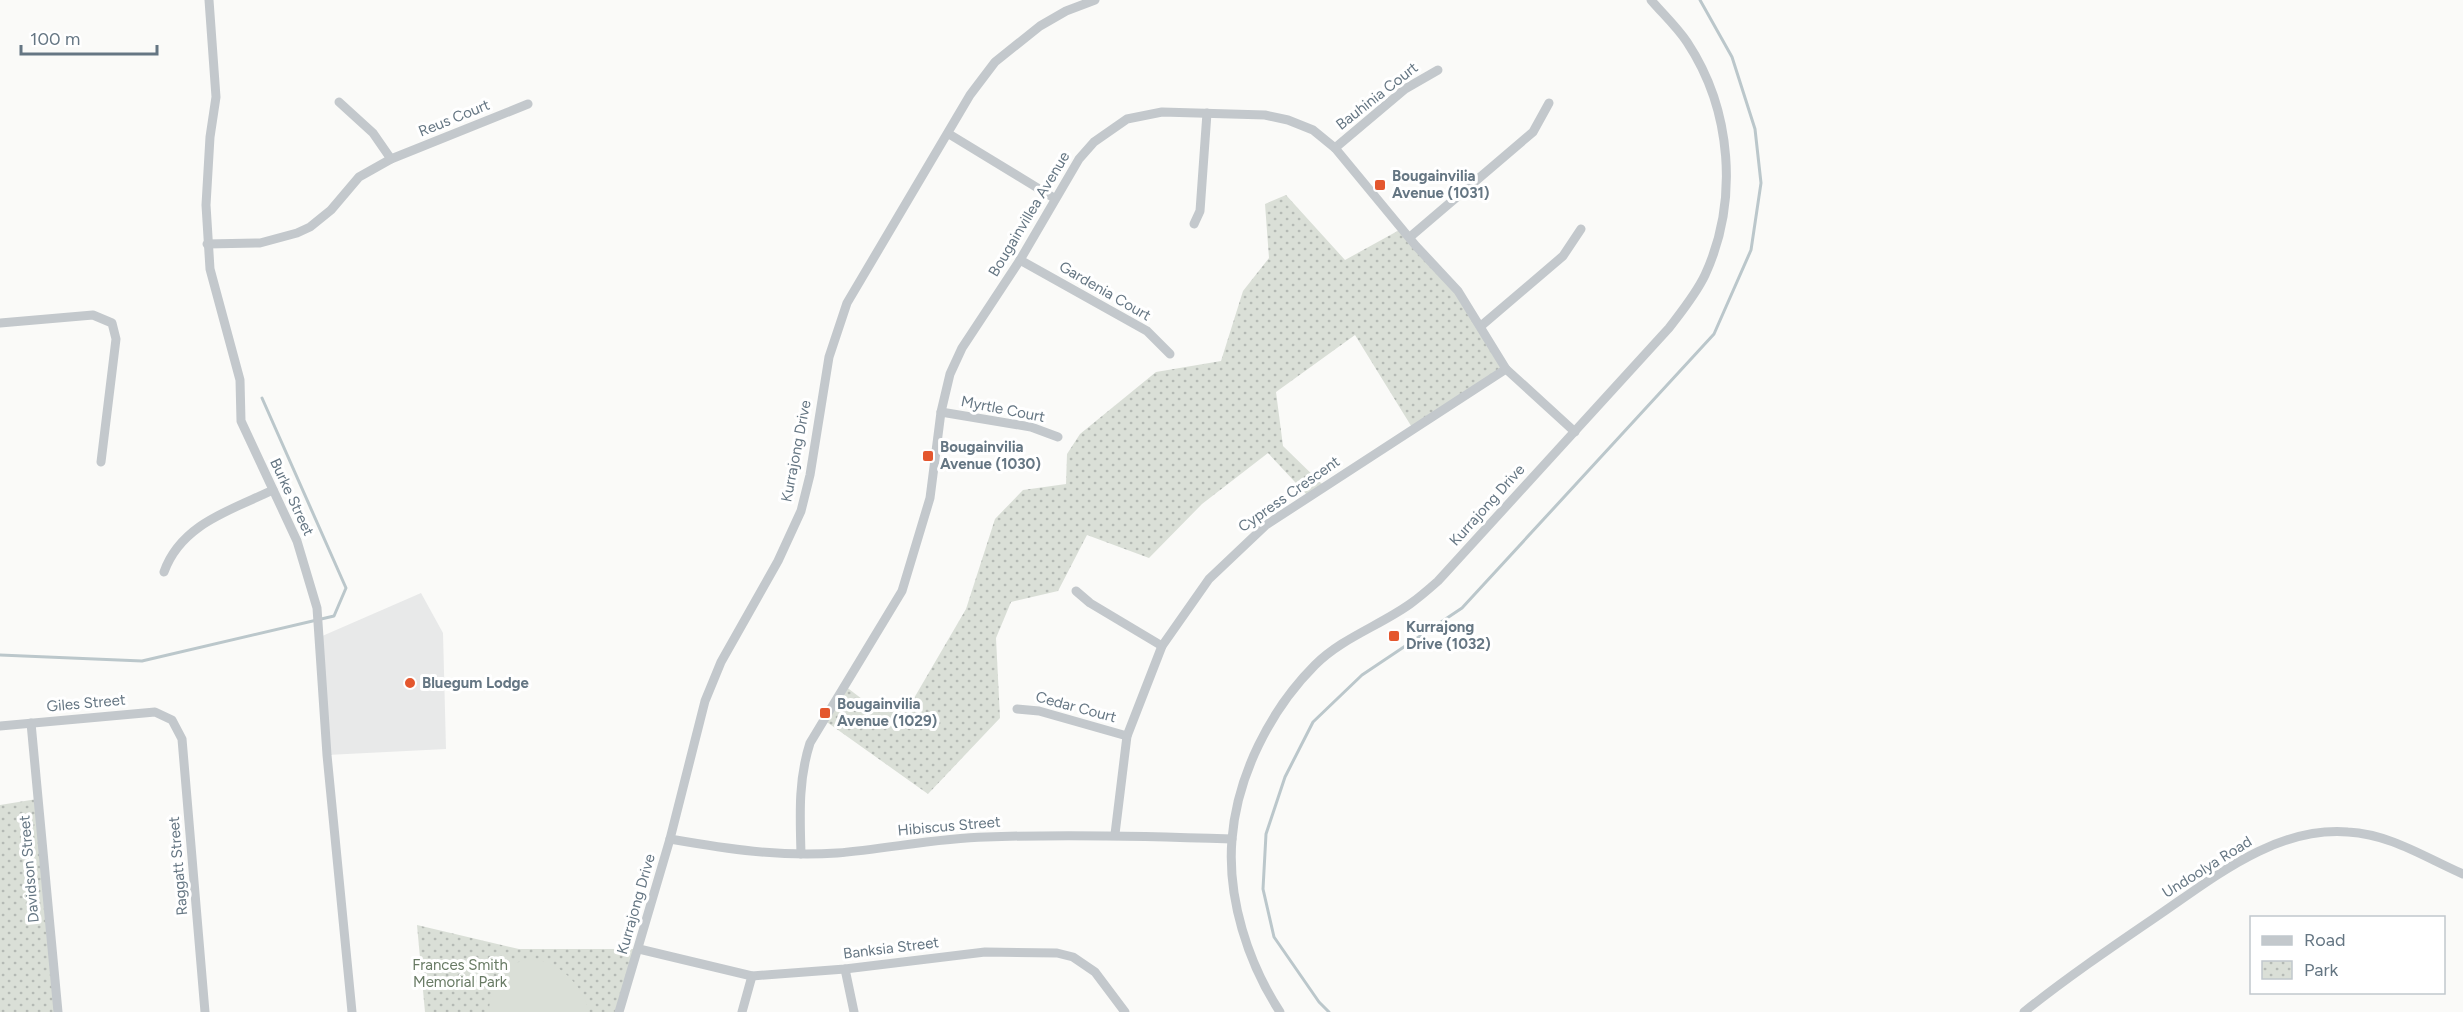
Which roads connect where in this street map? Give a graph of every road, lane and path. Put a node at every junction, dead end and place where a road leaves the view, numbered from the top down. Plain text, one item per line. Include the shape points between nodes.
1 (208, 0) edge
2 (1095, 0) edge
3 (1651, 0) edge
4 (1438, 70) dead end
5 (339, 102) dead end
6 (1550, 103) dead end
7 (528, 104) dead end
8 (1207, 113) junction
9 (949, 134) junction
10 (1335, 148) junction
11 (391, 159) junction
12 (1054, 198) junction
13 (1194, 224) dead end
14 (1581, 229) dead end
15 (1410, 237) junction
16 (207, 244) junction
17 (1020, 260) junction
18 (0, 323) edge
19 (1481, 326) junction
20 (1170, 354) dead end
21 (1506, 369) junction
22 (941, 412) junction
23 (1575, 432) junction
24 (1058, 436) dead end
25 (101, 462) dead end
26 (273, 490) junction
27 (164, 572) dead end
28 (1076, 591) dead end
29 (1162, 646) junction
30 (1017, 709) dead end
31 (172, 720) joint
32 (31, 723) junction
33 (0, 726) edge
34 (1127, 736) junction
35 (1115, 834) junction
36 (670, 839) junction
37 (1232, 839) junction
38 (801, 854) junction
39 (2463, 874) edge
40 (639, 949) junction
41 (845, 969) junction
42 (752, 976) junction
43 (58, 1012) edge
44 (205, 1012) edge
45 (350, 1012) edge
46 (619, 1012) edge
47 (742, 1012) edge
48 (854, 1012) edge
49 (1125, 1012) edge
50 (1280, 1012) edge
51 (2024, 1012) edge

1 - 16 street, Burke Street via 216,97 210,137
2 - 9 street, Kurrajong Drive via 1066,11 1018,41 995,62 970,95
3 - 23 street, Kurrajong Drive via 1686,41 1717,106 1727,179 1720,234 1704,277 1689,302
4 - 10 street, Bauhinia Court via 1406,89
5 - 11 street via 367,126
6 - 15 street via 1533,132
7 - 11 street, Reus Court
8 - 10 street, Bougainvillea Avenue via 1288,120 1312,130
8 - 12 street, Bougainvillea Avenue via 1162,112 1127,119 1094,142
8 - 13 street via 1200,212
9 - 12 street
9 - 36 street, Kurrajong Drive via 847,303 835,332 801,512 778,561 718,666 705,701
10 - 15 street, Bougainvillea Avenue
11 - 16 street, Reus Court via 359,177 331,210 310,227 260,243
12 - 17 street, Bougainvillea Avenue
14 - 19 street via 1563,256
15 - 19 street, Bougainvillea Avenue via 1458,291
16 - 26 street, Burke Street via 240,380 241,421
17 - 20 street, Gardenia Court via 1147,331
17 - 22 street, Bougainvillea Avenue via 962,348 950,374
18 - 25 street via 93,315 112,323 116,339
19 - 21 street, Bougainvillea Avenue
21 - 23 street, Bougainvillea Avenue
21 - 29 street, Cypress Crescent via 1266,525 1209,579
22 - 24 street, Myrtle Court via 1032,427
22 - 38 street, Bougainvillea Avenue via 930,498 902,591 810,743 800,792
23 - 37 street, Kurrajong Drive via 1438,581 1409,605 1315,664 1275,715 1248,772
26 - 27 street via 191,532 170,555
26 - 45 street, Burke Street via 297,541 317,608
28 - 29 street
29 - 34 street, Cypress Crescent
30 - 34 street, Cedar Court via 1039,711
31 - 32 street, Giles Street via 155,712
31 - 44 street, Raggatt Street via 182,739
32 - 33 street, Giles Street
32 - 43 street, Davidson Street
34 - 35 street, Cypress Crescent
35 - 37 street, Hibiscus Street
35 - 38 street, Hibiscus Street via 984,837
36 - 38 street, Hibiscus Street via 753,853
36 - 40 street, Kurrajong Drive
37 - 50 street, Kurrajong Drive via 1236,902 1246,942 1266,991
39 - 51 street, Undoolya Road via 2401,845 2362,833 2331,831 2298,837 2260,851 2219,874 2064,980
40 - 42 street, Banksia Street
40 - 46 street, Kurrajong Drive
41 - 42 street, Banksia Street
41 - 48 street
41 - 49 street, Banksia Street via 986,952 1057,953 1073,957 1095,972
42 - 47 street

